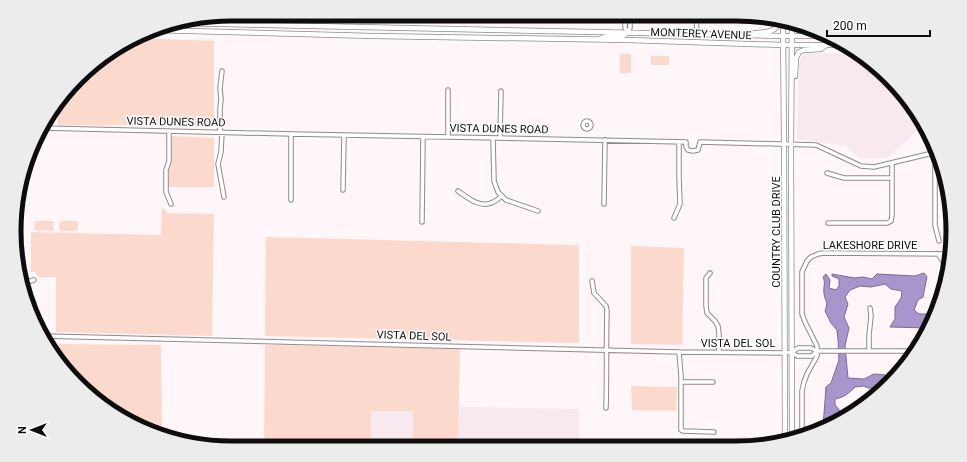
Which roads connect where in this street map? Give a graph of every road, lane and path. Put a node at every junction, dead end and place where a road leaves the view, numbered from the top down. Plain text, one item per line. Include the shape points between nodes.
1 (626, 21) edge
2 (696, 21) edge
3 (200, 24) edge
4 (778, 25) edge
5 (783, 26) edge
6 (394, 28) junction
7 (792, 29) edge
8 (168, 30) edge
9 (628, 32) junction
10 (697, 34) junction
11 (741, 35) junction
12 (364, 36) junction
13 (783, 36) junction
14 (792, 36) junction
15 (814, 36) edge
16 (597, 40) junction
17 (783, 45) junction
18 (826, 45) junction
19 (833, 45) edge
20 (792, 46) junction
21 (222, 71) dead end
22 (792, 85) junction
23 (448, 90) dead end
24 (501, 91) dead end
25 (48, 128) edge
26 (586, 130) dead end
27 (169, 131) junction
28 (221, 132) junction
29 (291, 134) junction
30 (344, 135) junction
31 (423, 137) junction
32 (448, 137) junction
33 (493, 138) junction
34 (500, 138) junction
35 (586, 140) junction
36 (605, 140) junction
37 (679, 142) junction
38 (784, 145) junction
39 (791, 145) junction
40 (931, 154) edge
41 (892, 163) junction
42 (935, 164) edge
43 (827, 173) dead end
44 (892, 178) junction
45 (344, 190) dead end
46 (458, 191) dead end
47 (502, 196) junction
48 (224, 197) dead end
49 (291, 200) dead end
50 (170, 204) dead end
51 (604, 204) dead end
52 (538, 211) dead end
53 (674, 218) dead end
54 (422, 222) dead end
55 (828, 223) dead end
56 (939, 241) dead end
57 (938, 254) junction
58 (945, 254) edge
59 (943, 262) edge
60 (710, 273) dead end
61 (34, 280) dead end
62 (592, 281) dead end
63 (27, 282) edge
64 (870, 308) dead end
65 (49, 336) edge
66 (606, 350) junction
67 (817, 351) junction
68 (869, 351) junction
69 (906, 351) edge
70 (679, 352) junction
71 (719, 352) junction
72 (792, 352) junction
73 (785, 353) junction
74 (681, 382) junction
75 (712, 382) dead end
76 (606, 408) dead end
77 (802, 431) edge
78 (714, 432) dead end
79 (792, 433) edge
80 (785, 435) edge

1 - 9 street via 625,28
2 - 10 street
3 - 6 main road, MONTEREY AVENUE
4 - 11 main road via 771,31
5 - 13 main road, COUNTRY CLUB DRIVE
6 - 9 main road, MONTEREY AVENUE
6 - 12 main road via 372,29
7 - 14 main road, COUNTRY CLUB DRIVE
8 - 12 main road, MONTEREY AVENUE
9 - 10 main road, MONTEREY AVENUE
9 - 16 main road via 622,37 607,36
10 - 11 main road, MONTEREY AVENUE
11 - 13 main road, MONTEREY AVENUE
12 - 16 main road, MONTEREY AVENUE
13 - 14 main road, MONTEREY AVENUE
13 - 17 main road, COUNTRY CLUB DRIVE
14 - 15 main road, MONTEREY AVENUE
14 - 20 main road, COUNTRY CLUB DRIVE
16 - 17 main road, MONTEREY AVENUE
17 - 20 main road, MONTEREY AVENUE
17 - 38 main road, COUNTRY CLUB DRIVE
18 - 19 main road, MONTEREY AVENUE
18 - 20 main road, MONTEREY AVENUE
18 - 22 main road via 820,49 799,52
20 - 22 main road, COUNTRY CLUB DRIVE
21 - 28 street
22 - 39 main road, COUNTRY CLUB DRIVE
23 - 32 street
24 - 34 street
25 - 27 street, VISTA DUNES ROAD
26 - 35 street
27 - 28 street, VISTA DUNES ROAD
27 - 50 street via 166,192
28 - 29 street, VISTA DUNES ROAD
28 - 48 street via 218,164
29 - 30 street, VISTA DUNES ROAD
29 - 49 street
30 - 31 street, VISTA DUNES ROAD
30 - 45 street
31 - 32 street, VISTA DUNES ROAD
31 - 54 street
32 - 33 street, VISTA DUNES ROAD
33 - 34 street, VISTA DUNES ROAD
33 - 47 street via 494,181
34 - 35 street, VISTA DUNES ROAD
35 - 36 street, VISTA DUNES ROAD
36 - 37 street, VISTA DUNES ROAD
36 - 51 street
37 - 38 street via 686,142 688,150 693,151 698,150 700,142
37 - 53 street via 680,204
38 - 39 street
38 - 73 main road, COUNTRY CLUB DRIVE
39 - 41 street via 816,145 862,166 874,167
39 - 72 main road, COUNTRY CLUB DRIVE
40 - 41 street
41 - 44 street
42 - 56 street via 935,225
43 - 44 street via 844,178
44 - 55 street via 891,221
46 - 47 street via 481,204 490,204
47 - 52 street via 506,200
57 - 58 street, LAKESHORE DRIVE
57 - 59 street
57 - 67 street, LAKESHORE DRIVE via 824,253 811,257 802,272 802,314
60 - 71 street via 706,278 706,306 707,312 718,326
61 - 63 street
62 - 66 street via 594,293 606,306
64 - 68 street
65 - 66 street, VISTA DEL SOL
66 - 70 street, VISTA DEL SOL
66 - 76 street
67 - 68 street
67 - 72 street, VISTA DEL SOL via 811,348 798,348
67 - 72 street via 812,356 797,356
67 - 77 street via 802,391
68 - 69 street
70 - 71 street, VISTA DEL SOL
70 - 74 street
71 - 73 street, VISTA DEL SOL
72 - 73 street, VISTA DEL SOL
72 - 79 main road, COUNTRY CLUB DRIVE
73 - 80 main road, COUNTRY CLUB DRIVE
74 - 75 street
74 - 78 street via 681,430

